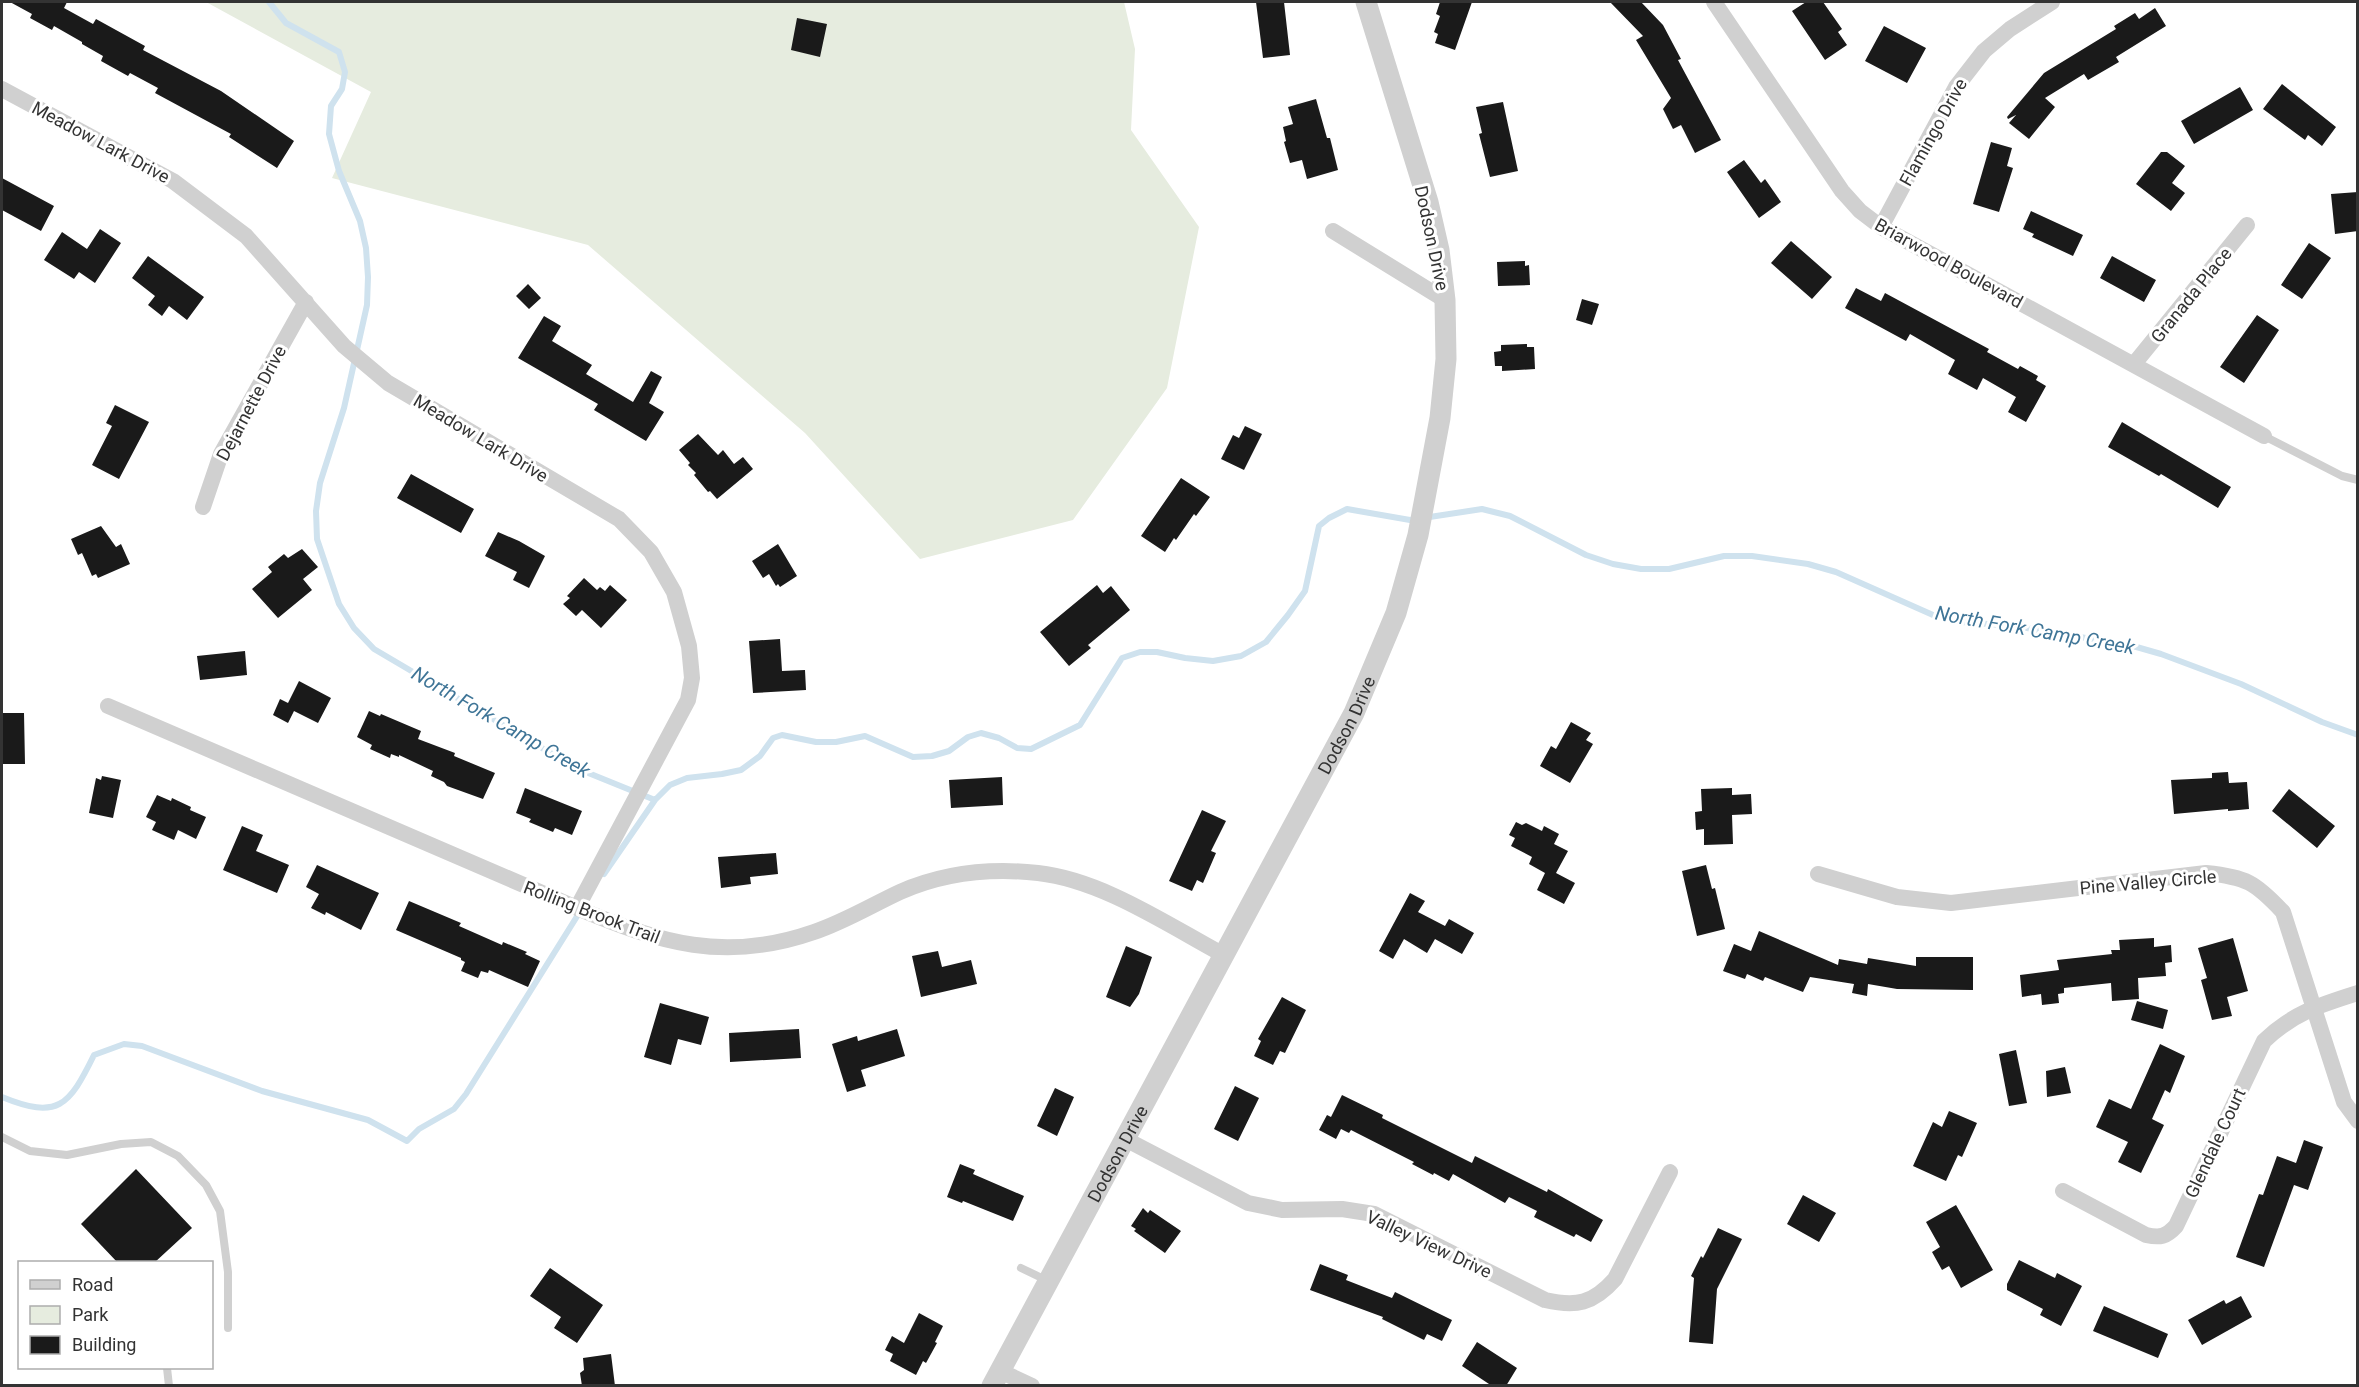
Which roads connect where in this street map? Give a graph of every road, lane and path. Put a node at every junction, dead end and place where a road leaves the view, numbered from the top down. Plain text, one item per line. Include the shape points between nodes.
1 (1366, 2) edge
2 (1714, 2) edge
3 (2052, 2) edge
4 (2, 89) edge
5 (2247, 225) dead end
6 (1881, 227) junction
7 (1333, 231) dead end
8 (1445, 300) junction
9 (306, 302) junction
10 (2134, 364) junction
11 (2264, 436) joint
12 (2358, 480) edge
13 (203, 507) dead end
14 (108, 706) dead end
15 (1818, 874) dead end
16 (577, 908) junction
17 (1224, 955) junction
18 (2358, 993) edge
19 (2315, 1007) junction
20 (2358, 1121) edge
21 (2, 1137) edge
22 (1125, 1139) junction
23 (1670, 1172) dead end
24 (2063, 1191) dead end
25 (1021, 1268) dead end
26 (1048, 1282) junction
27 (228, 1328) dead end
28 (167, 1369) edge
29 (996, 1378) edge
30 (169, 1386) edge
31 (1032, 1386) edge

1 - 8 street, Dodson Drive via 1428,202
2 - 6 street, Briarwood Boulevard via 1842,191
3 - 6 street, Flamingo Drive via 2010,28 1984,51 1956,87
4 - 9 street, Meadow Lark Drive via 173,181 246,236
5 - 10 street, Granada Place
6 - 10 street, Briarwood Boulevard
7 - 8 street
8 - 17 street, Dodson Drive via 1446,359 1440,418 1418,535 1396,613 1354,713
9 - 13 street, Dejarnette Drive via 221,454
9 - 16 street, Meadow Lark Drive via 344,346 388,383 619,519 651,552 674,592 689,646 692,678 688,700
10 - 11 street, Briarwood Boulevard
11 - 12 lane via 2342,476
14 - 16 street, Rolling Brook Trail
15 - 19 street, Pine Valley Circle via 1897,897 1951,903 2206,873 2234,876 2261,889 2283,912
16 - 17 street, Rolling Brook Trail via 665,941 746,946 815,932 935,880 985,871 1037,873 1065,877 1121,900
17 - 22 street, Dodson Drive
18 - 19 street, Glendale Court
19 - 20 street, Pine Valley Circle via 2344,1102
19 - 24 street, Glendale Court via 2281,1024 2264,1041 2169,1234 2158,1238 2146,1235
21 - 27 lane via 30,1152 67,1155 151,1142 178,1156 206,1185 220,1211 228,1272
22 - 23 street, Valley View Drive via 1248,1203 1282,1210 1342,1209 1374,1214 1545,1300 1565,1304 1585,1302 1603,1292 1615,1279
22 - 26 street, Dodson Drive
25 - 26 lane
26 - 29 street, Dodson Drive
28 - 30 lane
29 - 31 street

